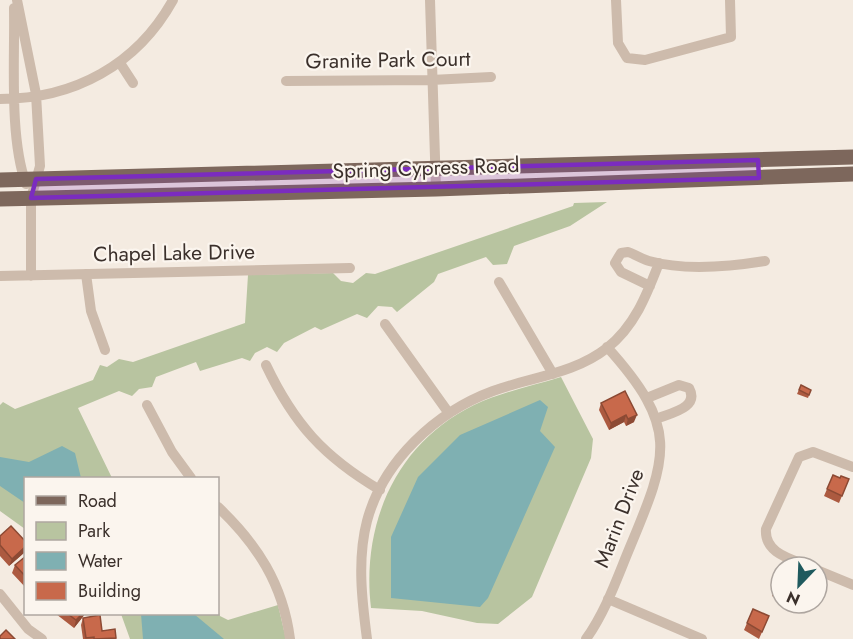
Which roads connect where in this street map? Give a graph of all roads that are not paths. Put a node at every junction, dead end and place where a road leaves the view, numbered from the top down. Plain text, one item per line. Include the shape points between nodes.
1 (16, 0) edge
2 (173, 0) edge
3 (430, 0) edge
4 (616, 0) edge
5 (730, 0) edge
6 (120, 63) junction
7 (491, 77) dead end
8 (432, 80) junction
9 (286, 81) dead end
10 (133, 83) dead end
11 (36, 94) junction
12 (0, 99) edge
13 (15, 99) junction
14 (853, 157) edge
15 (758, 160) junction
16 (435, 169) junction
17 (853, 174) edge
18 (226, 176) junction
19 (759, 178) junction
20 (0, 180) edge
21 (30, 180) junction
22 (436, 189) junction
23 (227, 194) junction
24 (31, 198) junction
25 (0, 199) edge
26 (765, 261) dead end
27 (659, 263) junction
28 (350, 268) dead end
29 (86, 274) junction
30 (0, 276) edge
31 (31, 276) junction
32 (499, 282) dead end
33 (650, 286) junction
34 (385, 324) dead end
35 (607, 348) junction
36 (105, 350) dead end
37 (266, 365) dead end
38 (554, 374) junction
39 (647, 398) junction
40 (147, 405) dead end
41 (448, 412) junction
42 (656, 419) junction
43 (853, 467) edge
44 (190, 477) edge
45 (380, 490) junction
46 (219, 508) edge
47 (783, 555) edge
48 (829, 575) edge
49 (853, 585) edge
50 (0, 594) edge
51 (608, 599) junction
52 (42, 639) edge
53 (290, 639) edge
54 (367, 639) edge
55 (586, 639) edge
56 (702, 639) edge

1 - 11 street
1 - 13 street
2 - 6 street via 156,25
3 - 8 street
4 - 5 street via 618,43 627,57 645,60 731,38
6 - 10 street
6 - 11 street via 86,84
7 - 8 street, Granite Park Court
8 - 9 street, Granite Park Court
8 - 16 street
11 - 13 street
11 - 21 street via 40,166
12 - 13 street
13 - 21 street via 20,168
14 - 15 main road, Spring Cypress Road
15 - 16 main road, Spring Cypress Road
15 - 19 main road
16 - 18 main road, Spring Cypress Road
16 - 22 street
17 - 19 main road, Spring Cypress Road
18 - 21 main road, Spring Cypress Road
18 - 23 main road
19 - 22 main road, Spring Cypress Road
20 - 21 main road, Spring Cypress Road
21 - 24 street
22 - 23 main road, Spring Cypress Road
23 - 24 main road, Spring Cypress Road
24 - 25 main road, Spring Cypress Road
24 - 31 street
26 - 27 street via 721,267
27 - 33 street
27 - 33 street via 628,252 615,263 621,272
28 - 29 street, Chapel Lake Drive
29 - 31 street, Chapel Lake Drive
29 - 36 street via 91,311
30 - 31 street, Chapel Lake Drive
32 - 38 street
33 - 35 street via 636,315
34 - 41 street
35 - 38 street
35 - 39 street, Marin Drive
37 - 45 street via 307,433 335,460
38 - 41 street via 493,391
39 - 42 street, Marin Drive
39 - 42 street via 679,385 693,393 685,407
40 - 44 street
41 - 45 street via 417,439
42 - 51 street, Marin Drive via 660,454 657,480
43 - 47 street via 813,452 799,457 766,529 768,542
45 - 54 street via 367,520 362,553
46 - 53 street via 250,539 272,575
48 - 49 street
50 - 52 street via 28,629
51 - 55 street, Marin Drive
51 - 56 street

